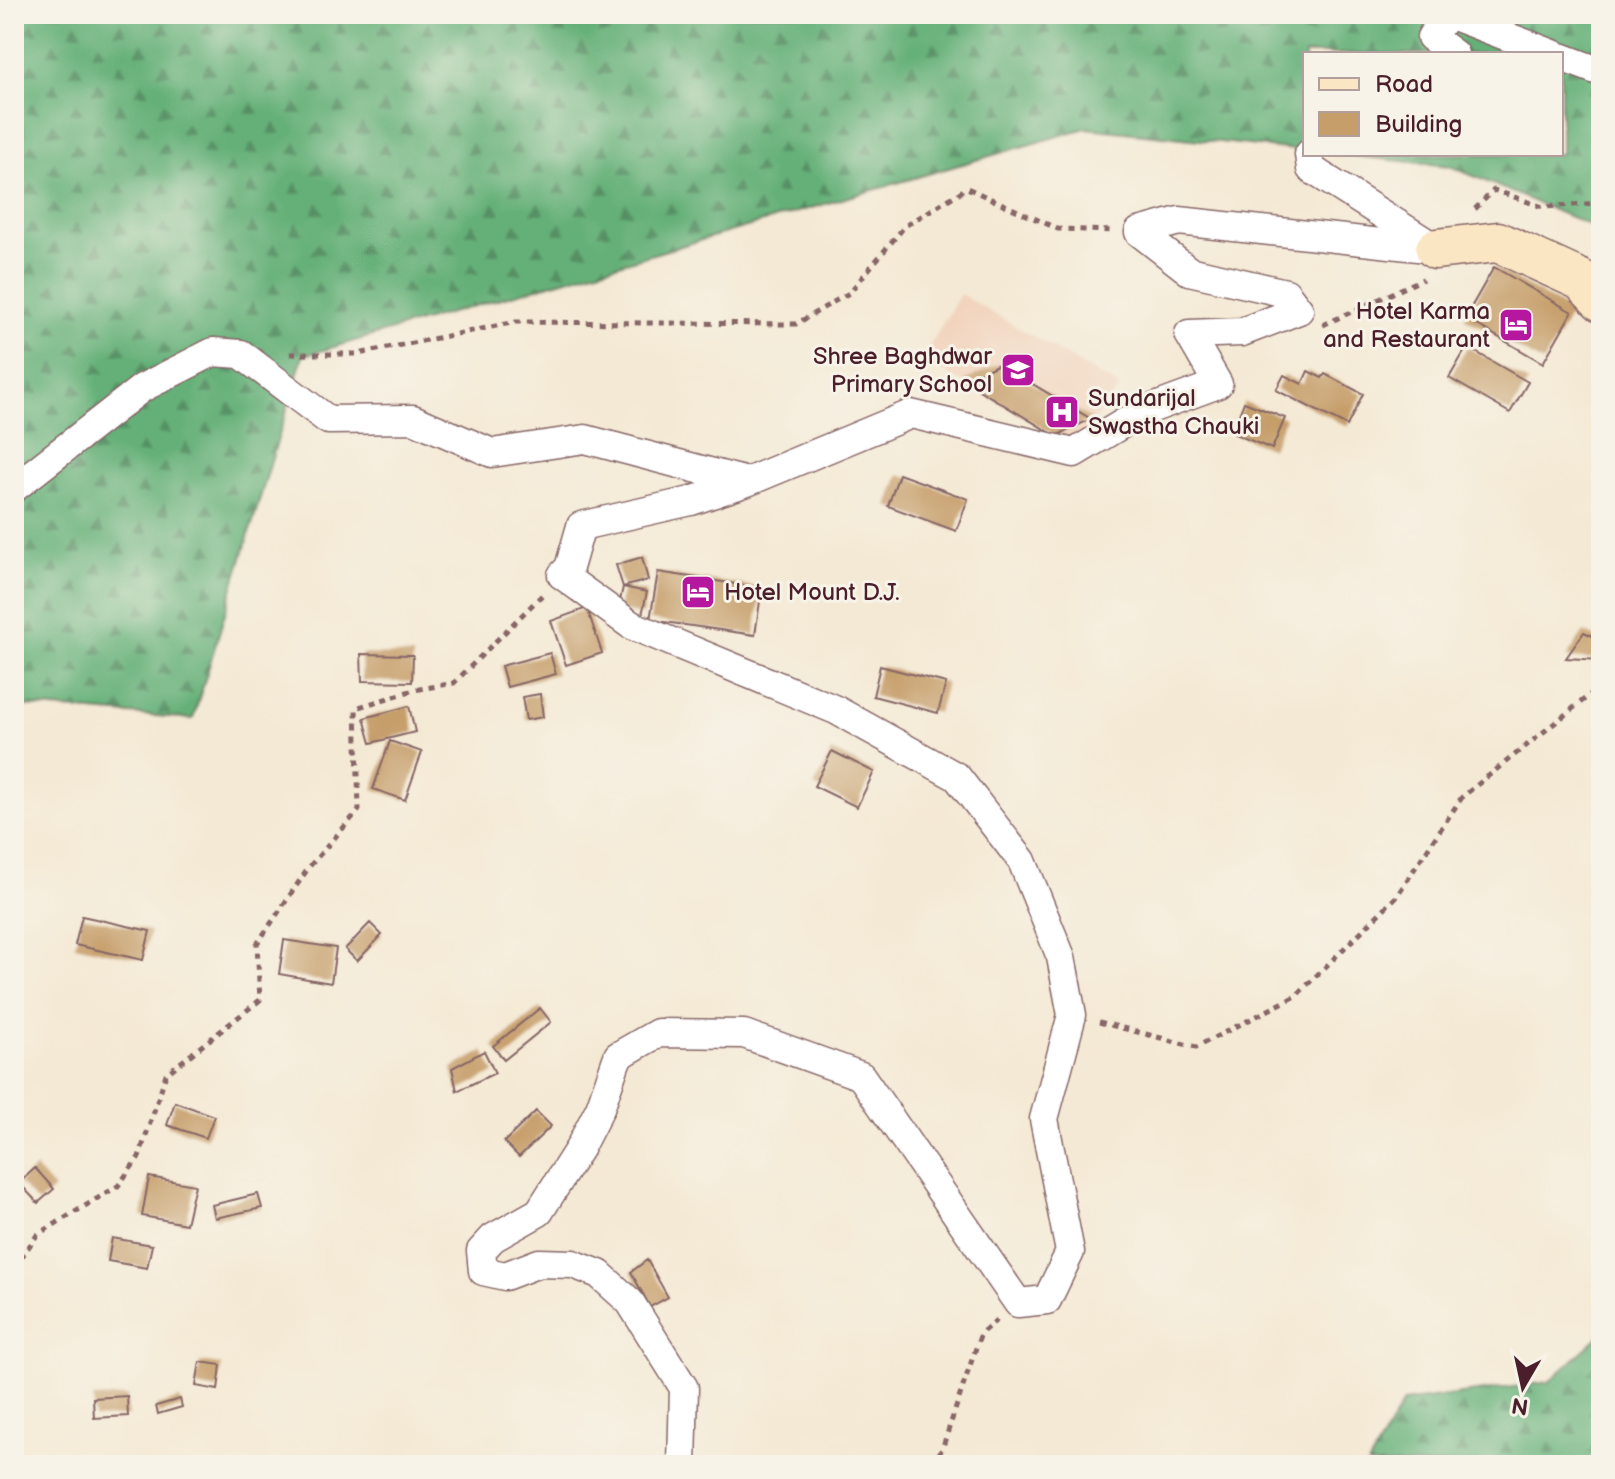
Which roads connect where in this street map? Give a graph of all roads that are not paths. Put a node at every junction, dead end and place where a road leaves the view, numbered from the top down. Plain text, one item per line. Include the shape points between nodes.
1 (1451, 52) edge
2 (1548, 52) edge
3 (1563, 58) edge
4 (1601, 72) edge
5 (1309, 156) edge
6 (1436, 249) junction
7 (1601, 301) edge
8 (747, 482) junction
9 (14, 488) edge
10 (682, 1465) edge

1 - 2 street via 1431,37 1448,14
3 - 4 street
5 - 6 street via 1311,169
6 - 7 street via 1498,242 1581,280
6 - 8 street via 1179,221 1139,232 1189,271 1286,293 1299,310 1242,332 1189,334 1218,384 1142,412 1074,453 911,414
8 - 9 street via 585,439 492,453 413,419 328,420 241,354 213,352 142,388
8 - 10 street via 691,501 581,526 562,575 631,625 836,710 957,777 1022,861 1061,957 1072,1015 1044,1119 1070,1252 1047,1300 1018,1303 861,1076 744,1034 658,1033 618,1056 600,1108 539,1212 493,1238 481,1251 483,1271 505,1276 539,1263 573,1264 599,1274 630,1302 684,1388

